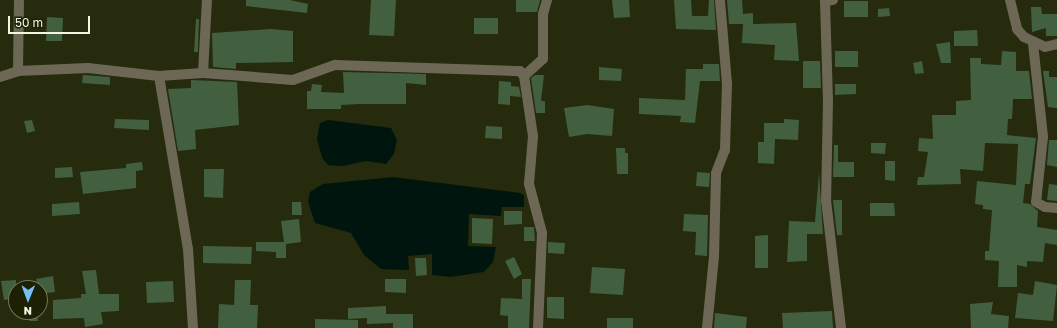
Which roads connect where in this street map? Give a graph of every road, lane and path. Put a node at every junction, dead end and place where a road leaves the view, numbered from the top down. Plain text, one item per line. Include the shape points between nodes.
1 (19, 0) edge
2 (207, 0) edge
3 (547, 0) edge
4 (720, 0) edge
5 (833, 0) edge
6 (1010, 0) edge
7 (1033, 44) junction
8 (1057, 44) edge
9 (18, 71) junction
10 (203, 73) junction
11 (159, 76) junction
12 (524, 76) junction
13 (0, 77) edge
14 (1057, 208) edge
15 (193, 328) edge
16 (538, 328) edge
17 (707, 328) edge
18 (841, 328) edge

1 - 9 street
2 - 10 street
3 - 12 street via 543,14 543,59
4 - 17 street via 727,77 725,150 716,173 714,257
5 - 18 street via 825,1 828,100 826,200
6 - 7 street via 1017,29
7 - 8 street via 1045,47
7 - 14 street via 1043,137 1036,202 1045,207
9 - 11 street via 88,68
9 - 13 street
10 - 11 street
10 - 12 street via 287,80 335,65 413,69 513,69
11 - 15 street via 188,249
12 - 16 street via 533,136 529,184 542,233

